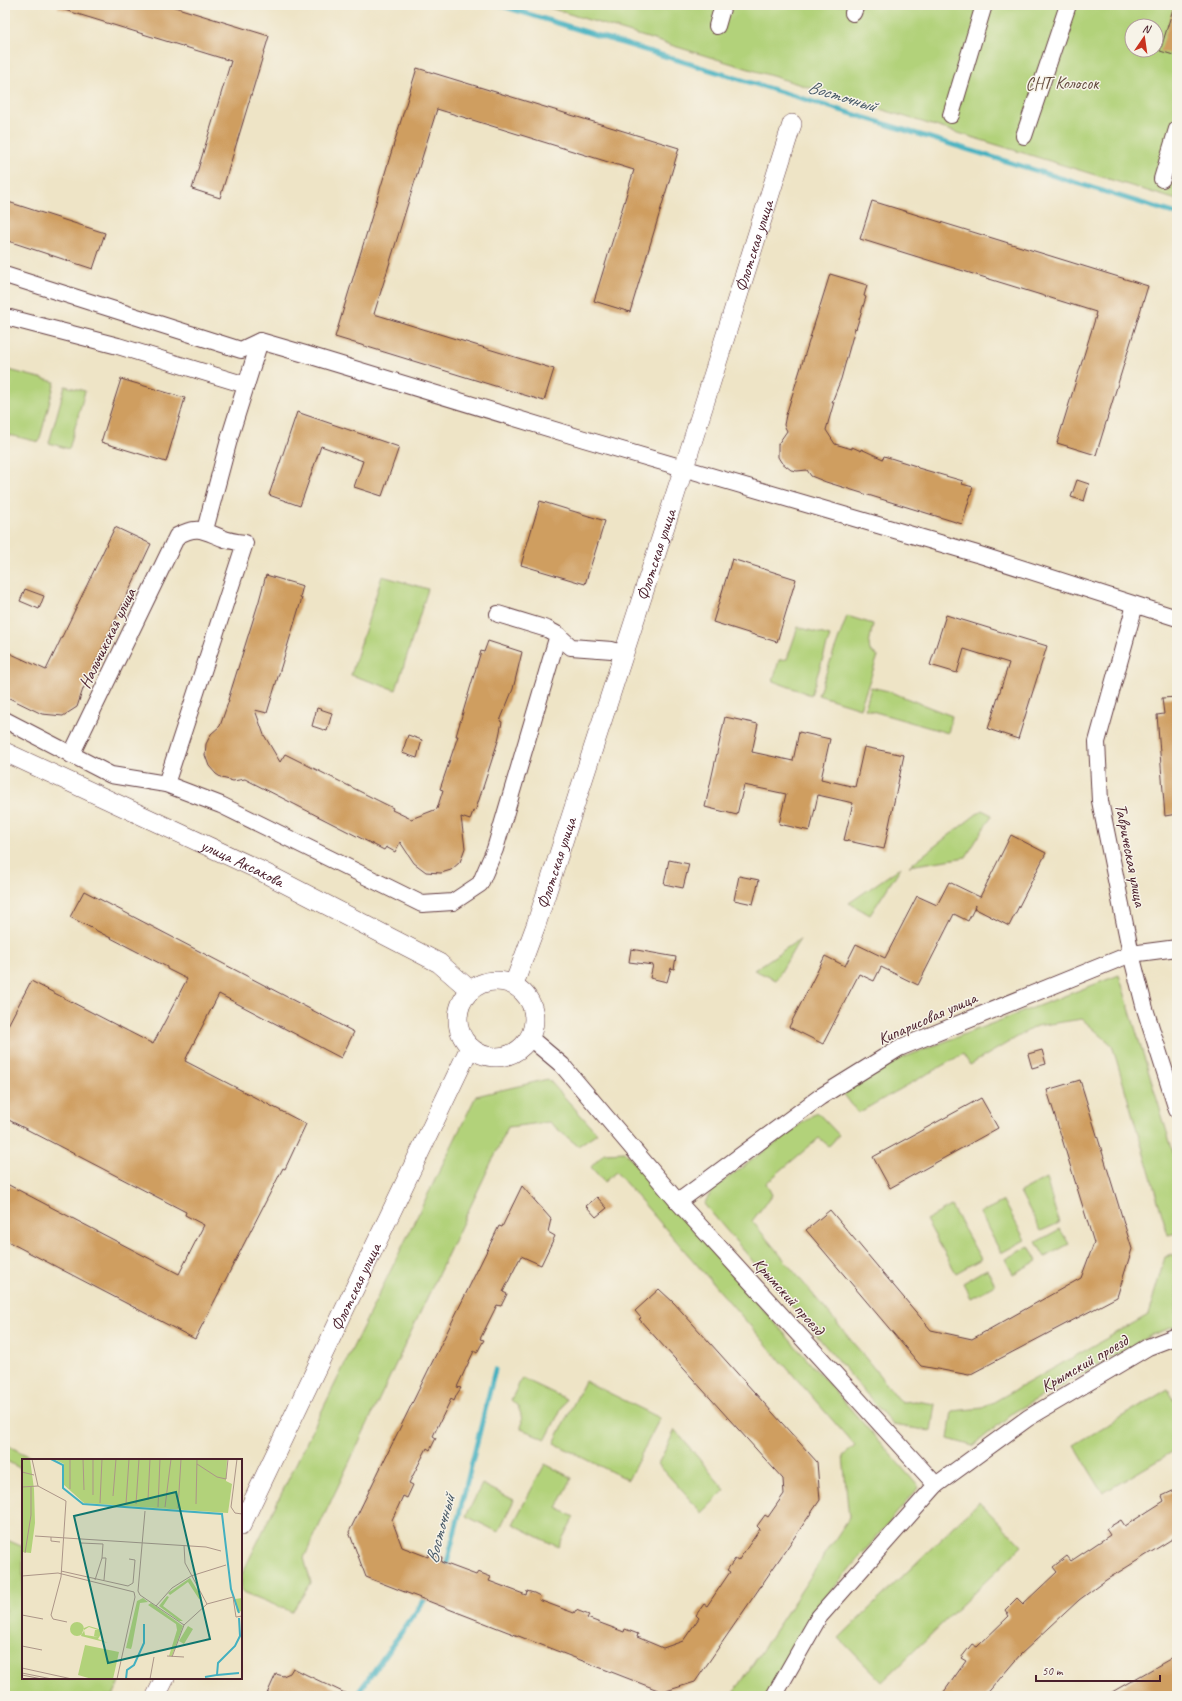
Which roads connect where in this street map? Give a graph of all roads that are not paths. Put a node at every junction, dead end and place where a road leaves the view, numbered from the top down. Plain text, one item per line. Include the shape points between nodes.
1 (723, 5) edge
2 (984, 5) edge
3 (1068, 5) edge
4 (717, 26) dead end
5 (951, 115) dead end
6 (792, 124) dead end
7 (1177, 129) edge
8 (1024, 136) dead end
9 (1162, 179) dead end
10 (5, 275) edge
11 (10, 318) dead end
12 (260, 341) junction
13 (246, 385) junction
14 (684, 468) junction
15 (205, 530) junction
16 (1135, 605) junction
17 (498, 614) dead end
18 (1177, 618) edge
19 (558, 635) junction
20 (624, 654) junction
21 (5, 720) edge
22 (5, 752) edge
23 (71, 756) junction
24 (166, 784) junction
25 (1177, 948) edge
26 (1131, 954) junction
27 (514, 984) junction
28 (470, 990) junction
29 (530, 1038) junction
30 (470, 1047) junction
31 (1177, 1110) edge
32 (678, 1202) junction
33 (1177, 1336) edge
34 (936, 1485) junction
35 (242, 1524) edge
36 (164, 1679) edge
37 (156, 1696) edge
38 (774, 1696) edge

1 - 4 street
2 - 5 street
3 - 8 street
6 - 14 street, Флотская улица
7 - 9 street
10 - 12 street via 241,350
11 - 13 street via 118,346
12 - 13 street
12 - 14 street
13 - 15 street
14 - 16 street via 977,554
14 - 20 street, Флотская улица
15 - 23 street, Нальчикская улица via 189,530 177,536
15 - 24 street via 224,539 245,543
16 - 18 street
16 - 26 street, Таврическая улица via 1097,742 1100,801
17 - 19 street
19 - 20 street via 571,647 612,650
19 - 24 street via 495,848 480,884 454,902 422,904 221,805
20 - 27 street, Флотская улица via 536,925
21 - 23 street
22 - 28 street, улица Аксакова via 257,869 439,963
23 - 24 street via 111,775
25 - 26 street, Кипарисовая улица
26 - 31 street, Таврическая улица via 1145,1009
26 - 32 street, Кипарисовая улица via 899,1048 820,1097
27 - 28 street via 492,980
27 - 29 street via 526,994 532,1004 535,1022
28 - 30 street via 458,1012 458,1025 462,1037
29 - 30 street via 513,1054 502,1057 490,1057
29 - 32 street, Крымский проезд via 562,1065
30 - 35 street, Флотская улица
32 - 34 street, Крымский проезд
33 - 34 street, Крымский проезд via 1148,1347 1028,1418
34 - 38 street, Крымский проезд via 819,1617
36 - 37 street

